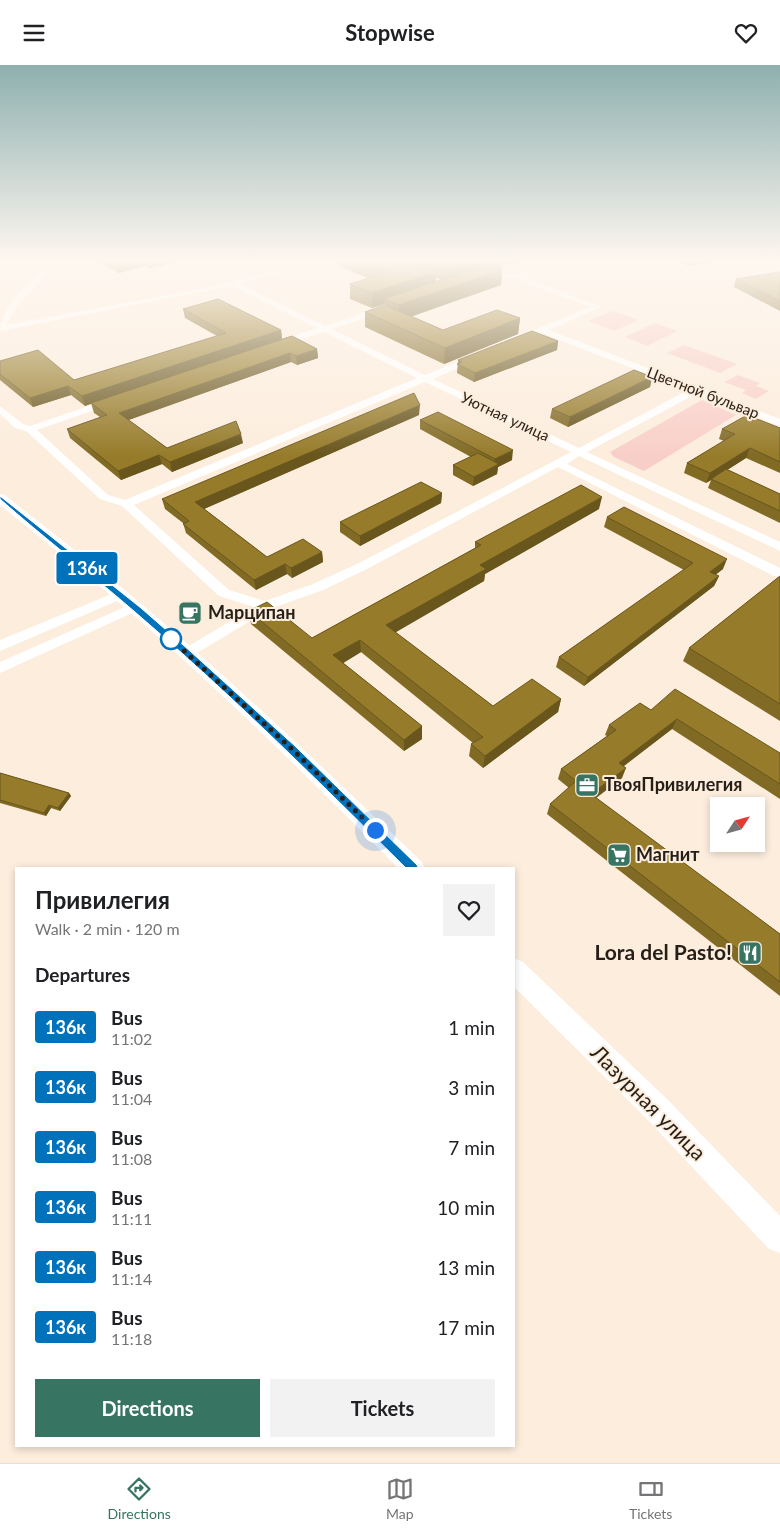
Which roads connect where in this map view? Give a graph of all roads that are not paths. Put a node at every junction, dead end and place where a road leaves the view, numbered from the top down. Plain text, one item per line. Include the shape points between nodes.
1 (320, 326) edge
2 (334, 326) edge
3 (551, 326) edge
4 (326, 329) junction
5 (542, 330) junction
6 (506, 345) edge
7 (262, 349) edge
8 (488, 352) edge
9 (424, 378) junction
10 (696, 390) junction
11 (125, 396) edge
12 (0, 409) edge
13 (780, 423) edge
14 (30, 429) junction
15 (581, 453) junction
16 (561, 462) junction
17 (0, 498) edge
18 (126, 503) junction
19 (780, 547) edge
20 (780, 573) edge
21 (120, 595) junction
22 (264, 606) junction
23 (134, 607) junction
24 (0, 647) edge
25 (187, 653) junction
26 (0, 668) edge
27 (412, 867) edge
28 (515, 971) edge
29 (780, 1238) edge

1 - 4 street, Уютная улица
2 - 4 street
3 - 5 street
4 - 7 street
4 - 9 street, Уютная улица
5 - 6 street
5 - 10 street, Цветной бульвар
8 - 9 street
9 - 15 street, Уютная улица
9 - 18 street
10 - 13 street, Цветной бульвар
10 - 15 street
11 - 14 street
12 - 14 street via 19,426
14 - 18 street via 104,497
15 - 16 street
15 - 19 street, Уютная улица
16 - 20 street
16 - 22 street via 363,566 318,587
17 - 21 street
18 - 22 street via 224,593
21 - 23 street
21 - 24 street
22 - 25 street
23 - 25 street
23 - 26 street
25 - 27 street via 292,749
28 - 29 street, Лазурная улица via 657,1109

